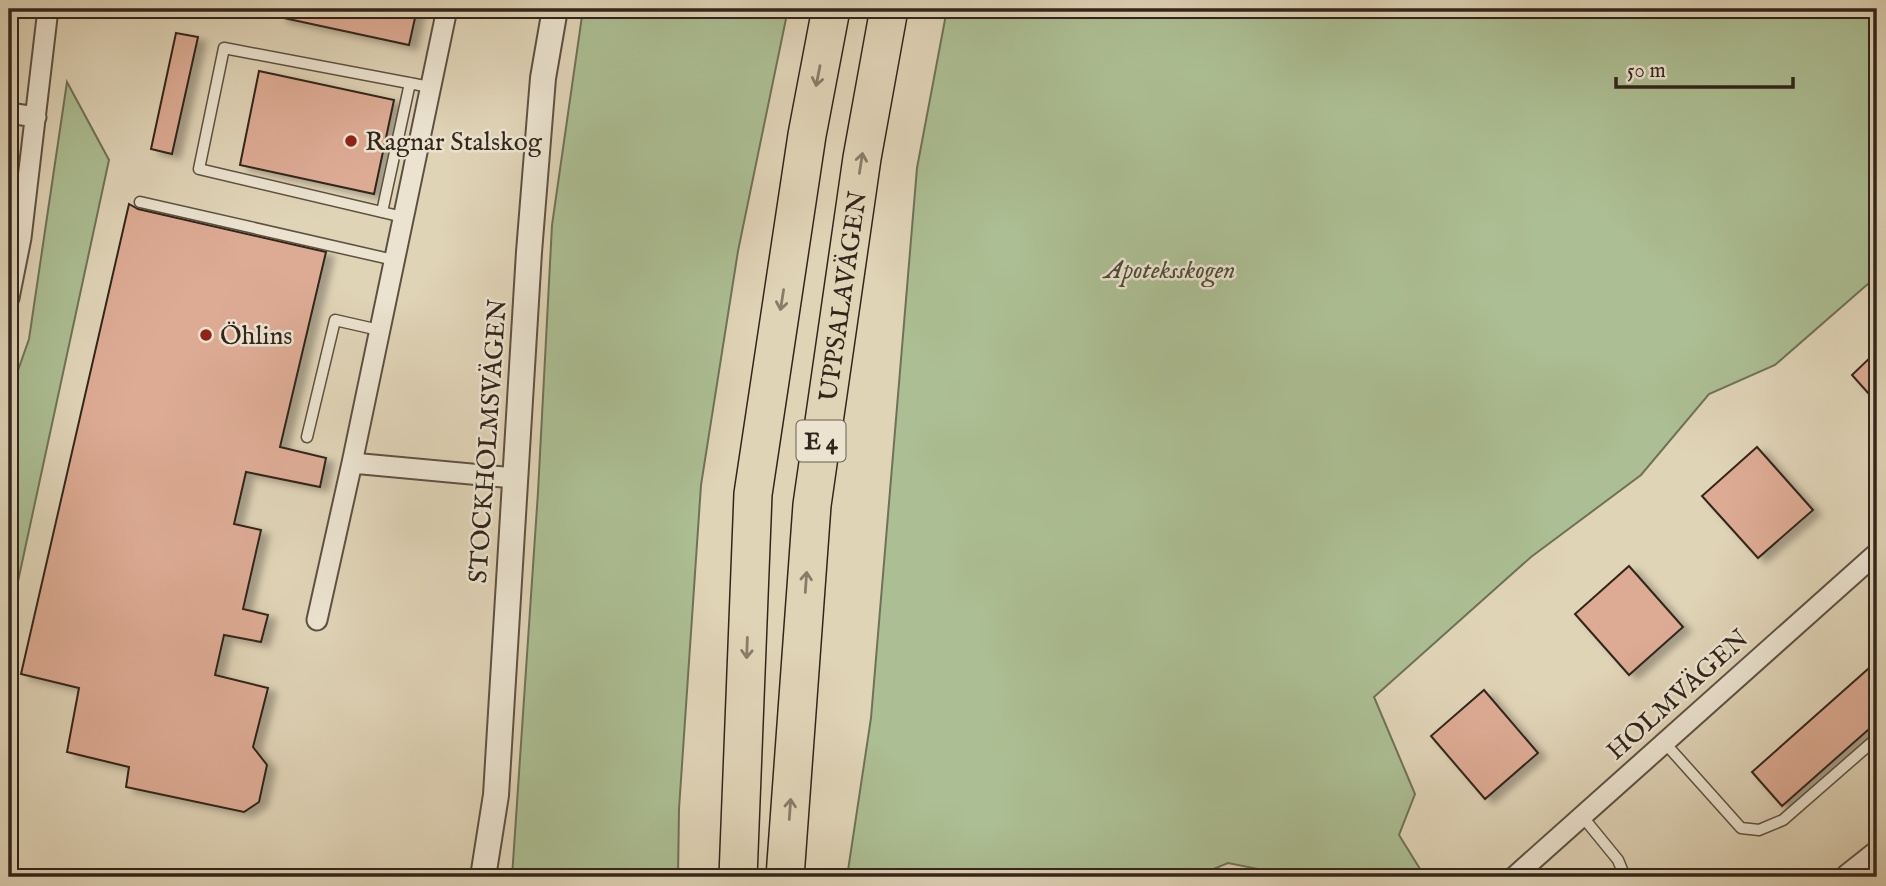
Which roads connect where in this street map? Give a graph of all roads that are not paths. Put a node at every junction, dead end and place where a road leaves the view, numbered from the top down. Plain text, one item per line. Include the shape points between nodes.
1 (48, 9) edge
2 (447, 9) edge
3 (555, 9) edge
4 (831, 9) edge
5 (889, 9) edge
6 (410, 83) junction
7 (430, 87) junction
8 (9, 113) edge
9 (36, 117) junction
10 (140, 202) dead end
11 (383, 212) junction
12 (403, 217) junction
13 (394, 260) junction
14 (9, 298) edge
15 (379, 330) junction
16 (307, 437) dead end
17 (352, 463) junction
18 (514, 478) junction
19 (1877, 552) edge
20 (317, 620) dead end
21 (1877, 738) edge
22 (1664, 742) junction
23 (1581, 816) junction
24 (1877, 854) edge
25 (483, 877) edge
26 (738, 877) edge
27 (785, 877) edge
28 (1514, 877) edge
29 (1625, 877) edge
30 (1848, 877) edge

1 - 9 street
2 - 7 street
3 - 18 street, STOCKHOLMSVÄGEN via 542,92
4 -> 26 highway, E 4 via 807,135 753,494
27 -> 5 highway, UPPSALAVÄGEN / E 4 via 812,505 862,158
6 - 7 lane
6 - 11 lane
6 - 11 lane via 224,48 199,169
7 - 12 street
8 - 9 street
9 - 14 street
10 - 13 lane
11 - 12 lane
12 - 13 street
13 - 15 street
15 - 16 lane via 335,320
15 - 17 street
17 - 18 street
17 - 20 street
18 - 25 street, STOCKHOLMSVÄGEN via 496,795
19 - 22 street, HOLMVÄGEN
21 - 22 lane via 1783,820 1759,830 1741,828
22 - 23 street, HOLMVÄGEN
23 - 28 street, HOLMVÄGEN
23 - 29 lane via 1618,860
24 - 30 street

